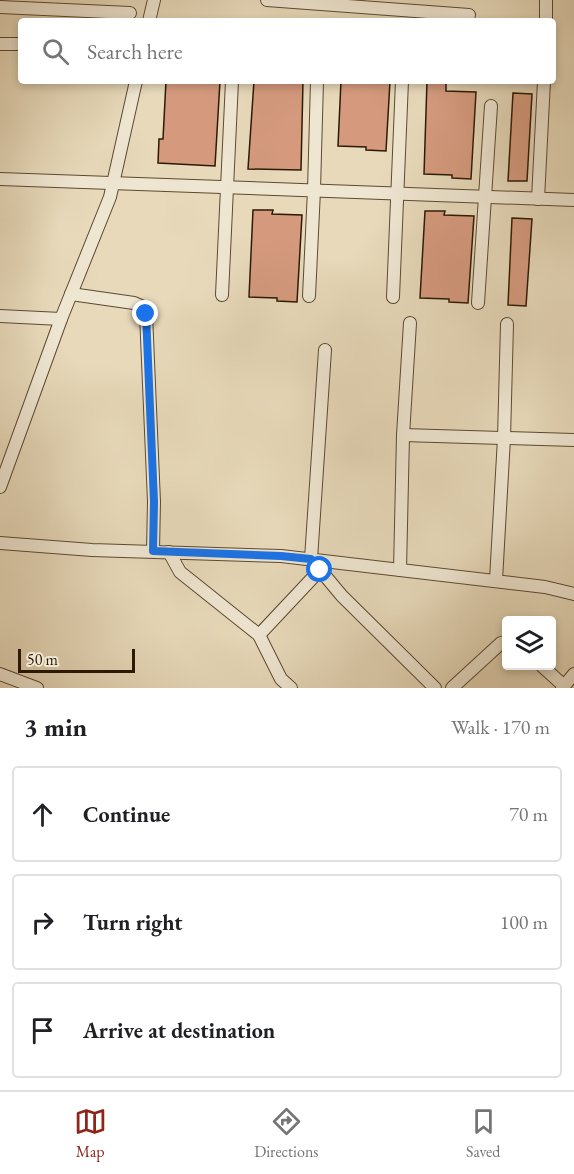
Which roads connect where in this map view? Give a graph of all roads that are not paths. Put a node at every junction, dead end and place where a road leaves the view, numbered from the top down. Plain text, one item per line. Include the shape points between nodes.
1 (154, 0) edge
2 (267, 0) edge
3 (546, 0) edge
4 (314, 2) edge
5 (0, 7) edge
6 (130, 12) dead end
7 (469, 15) dead end
8 (150, 18) edge
9 (546, 18) edge
10 (0, 44) edge
11 (18, 44) edge
12 (135, 84) edge
13 (232, 84) edge
14 (317, 84) edge
15 (402, 84) edge
16 (544, 84) edge
17 (491, 106) dead end
18 (0, 179) edge
19 (114, 184) junction
20 (227, 187) junction
21 (314, 190) junction
22 (397, 193) junction
23 (486, 196) junction
24 (538, 199) junction
25 (574, 200) edge
26 (71, 294) junction
27 (222, 296) dead end
28 (309, 297) dead end
29 (393, 297) dead end
30 (478, 303) dead end
31 (0, 316) edge
32 (61, 319) junction
33 (410, 322) dead end
34 (507, 324) dead end
35 (325, 350) dead end
36 (403, 435) junction
37 (504, 438) junction
38 (574, 440) edge
39 (0, 487) edge
40 (0, 543) edge
41 (153, 551) junction
42 (169, 552) junction
43 (311, 559) junction
44 (320, 570) junction
45 (400, 570) junction
46 (496, 580) junction
47 (574, 594) edge
48 (259, 635) junction
49 (502, 643) edge
50 (546, 670) edge
51 (0, 674) edge
52 (574, 674) edge
53 (563, 687) edge
54 (37, 688) edge
55 (291, 688) edge
56 (435, 688) edge
57 (452, 688) edge

1 - 8 street
2 - 4 street
3 - 9 street
4 - 7 street
5 - 6 street
10 - 11 street
12 - 19 street
13 - 20 street
14 - 21 street
15 - 22 street
16 - 24 street
17 - 23 street
18 - 19 street
19 - 20 street
19 - 26 street
20 - 21 street
20 - 27 street
21 - 22 street
21 - 28 street
22 - 23 street
22 - 29 street
23 - 24 street
23 - 30 street
24 - 25 street
26 - 32 street
26 - 41 street via 134,303 143,307 146,314
31 - 32 street
32 - 39 street
33 - 36 street
34 - 37 street
35 - 43 street
36 - 37 street
36 - 45 street
37 - 38 street
37 - 46 street
40 - 41 street
41 - 42 street
42 - 43 street
42 - 48 street via 180,572
43 - 44 street
43 - 45 street
44 - 48 street
44 - 56 street
45 - 46 street
46 - 47 street
48 - 55 street via 281,679
49 - 57 street
50 - 53 street
51 - 54 street
52 - 53 street

